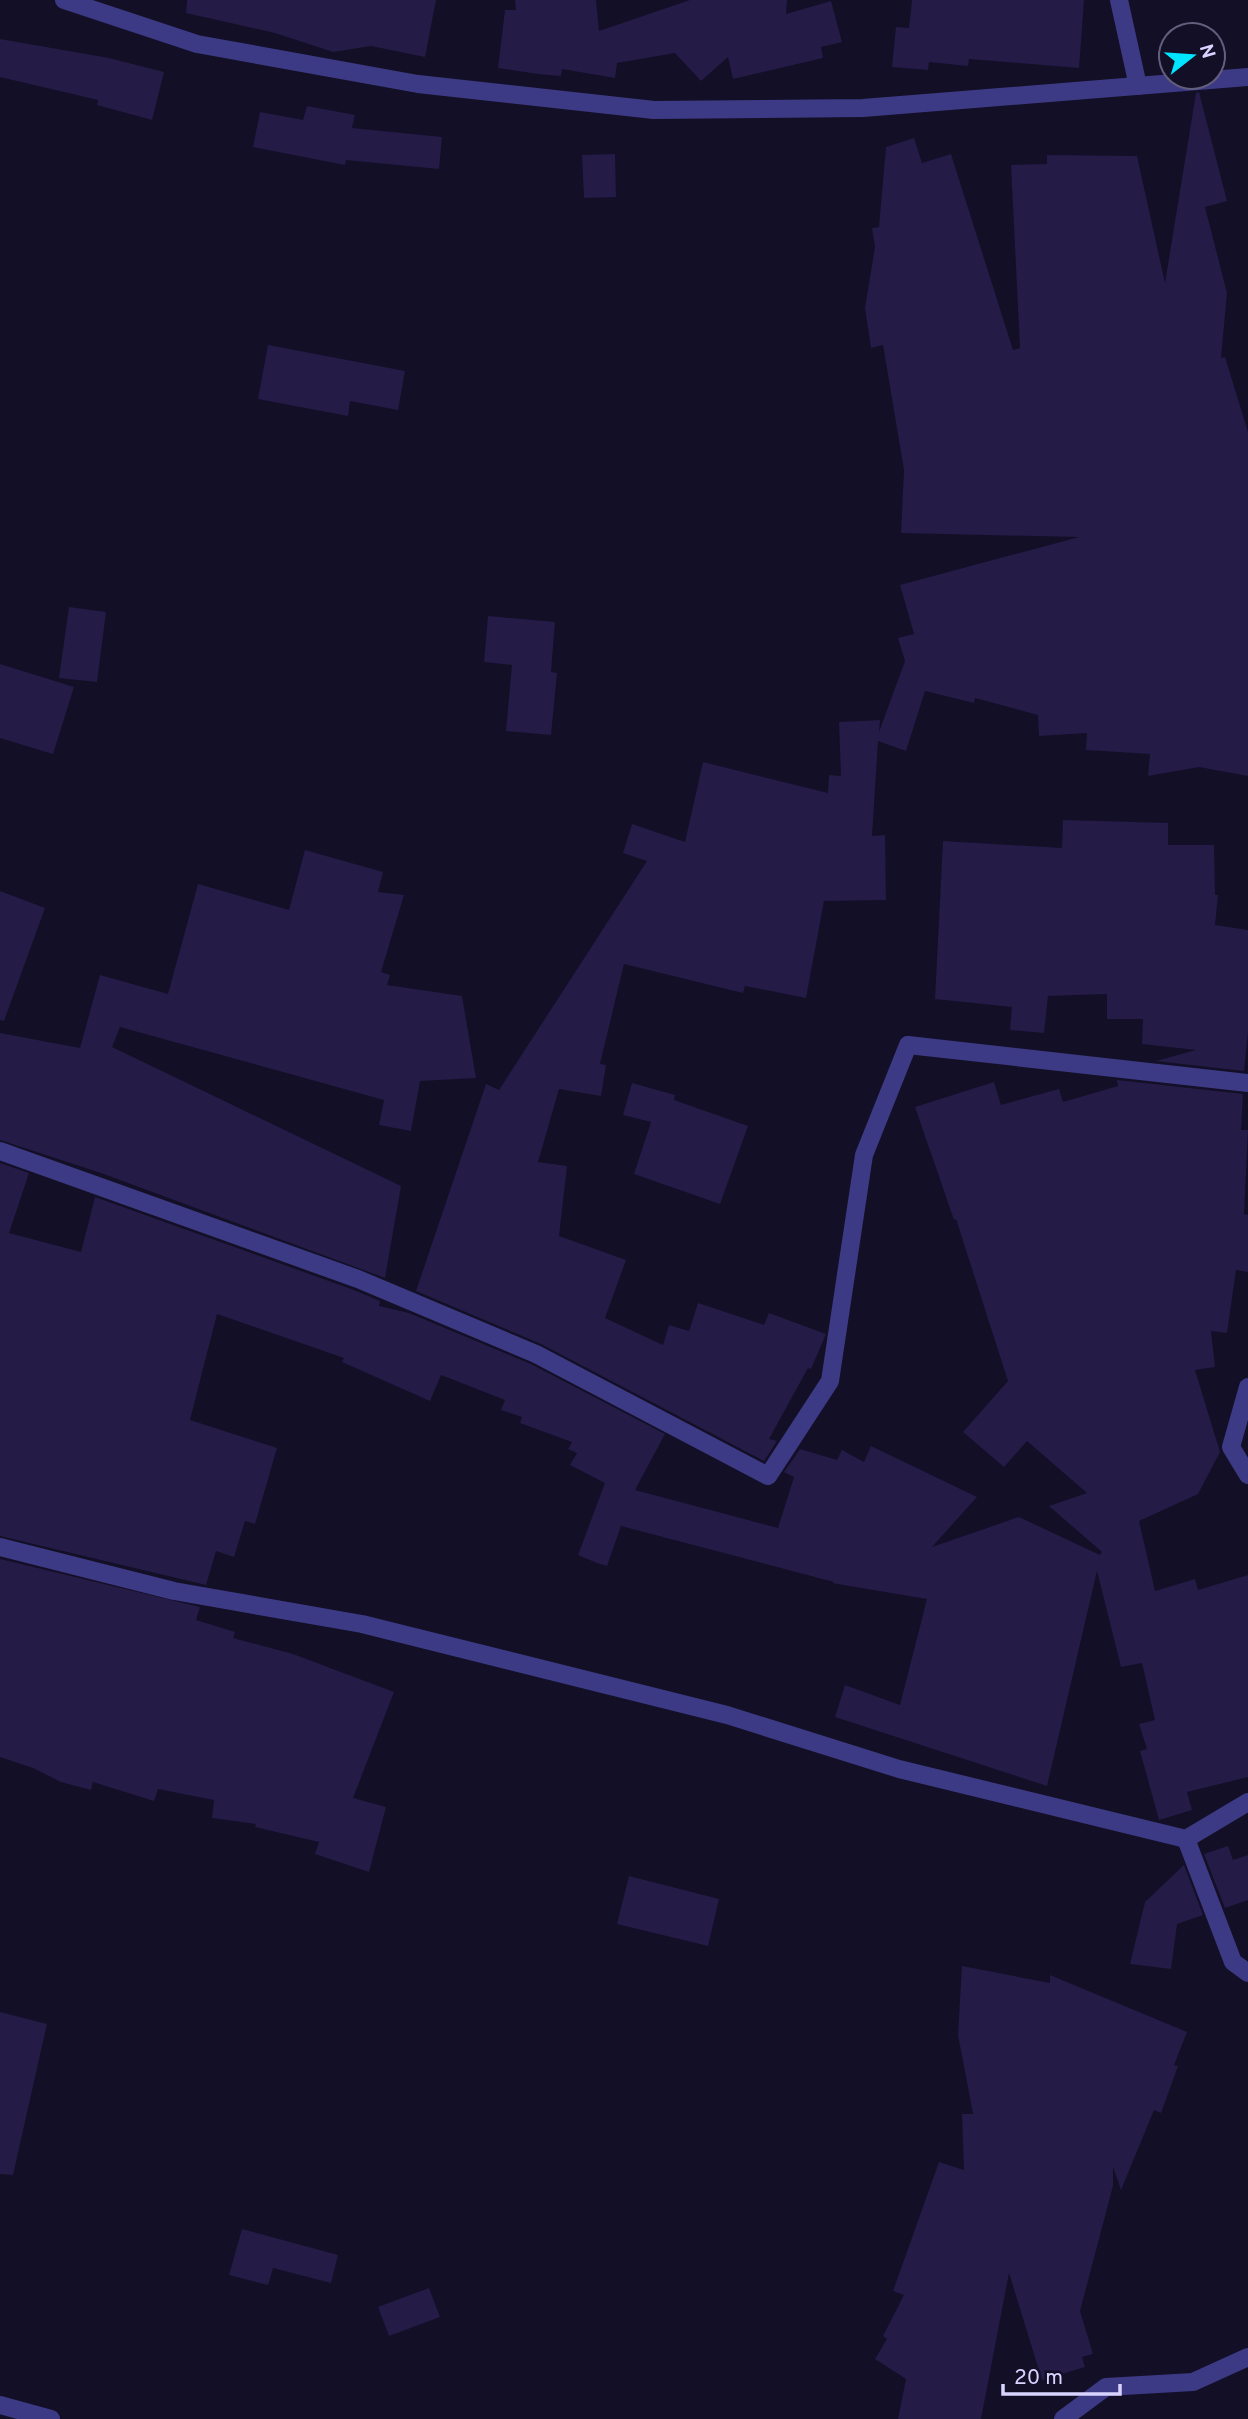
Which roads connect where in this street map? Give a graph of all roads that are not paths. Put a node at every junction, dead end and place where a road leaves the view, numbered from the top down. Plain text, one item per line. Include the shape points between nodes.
1 (64, 0) edge
2 (1119, 0) edge
3 (1248, 77) edge
4 (1138, 86) junction
5 (1248, 1083) edge
6 (0, 1151) edge
7 (1248, 1387) edge
8 (1248, 1475) edge
9 (0, 1547) edge
10 (1248, 1802) edge
11 (1186, 1839) junction
12 (1248, 1973) edge
13 (1248, 2357) edge
14 (0, 2405) edge
15 (51, 2419) edge
16 (1063, 2419) edge

1 - 4 street via 210,47 418,84 654,110 863,108
2 - 4 street
3 - 4 street
5 - 6 street via 908,1045 864,1155 830,1381 768,1476 523,1349 358,1279
7 - 8 street via 1231,1447
9 - 11 street via 174,1591 389,1631 727,1715 899,1769
10 - 11 street
11 - 12 street via 1233,1962
13 - 16 street via 1193,2382 1106,2387
14 - 15 street

